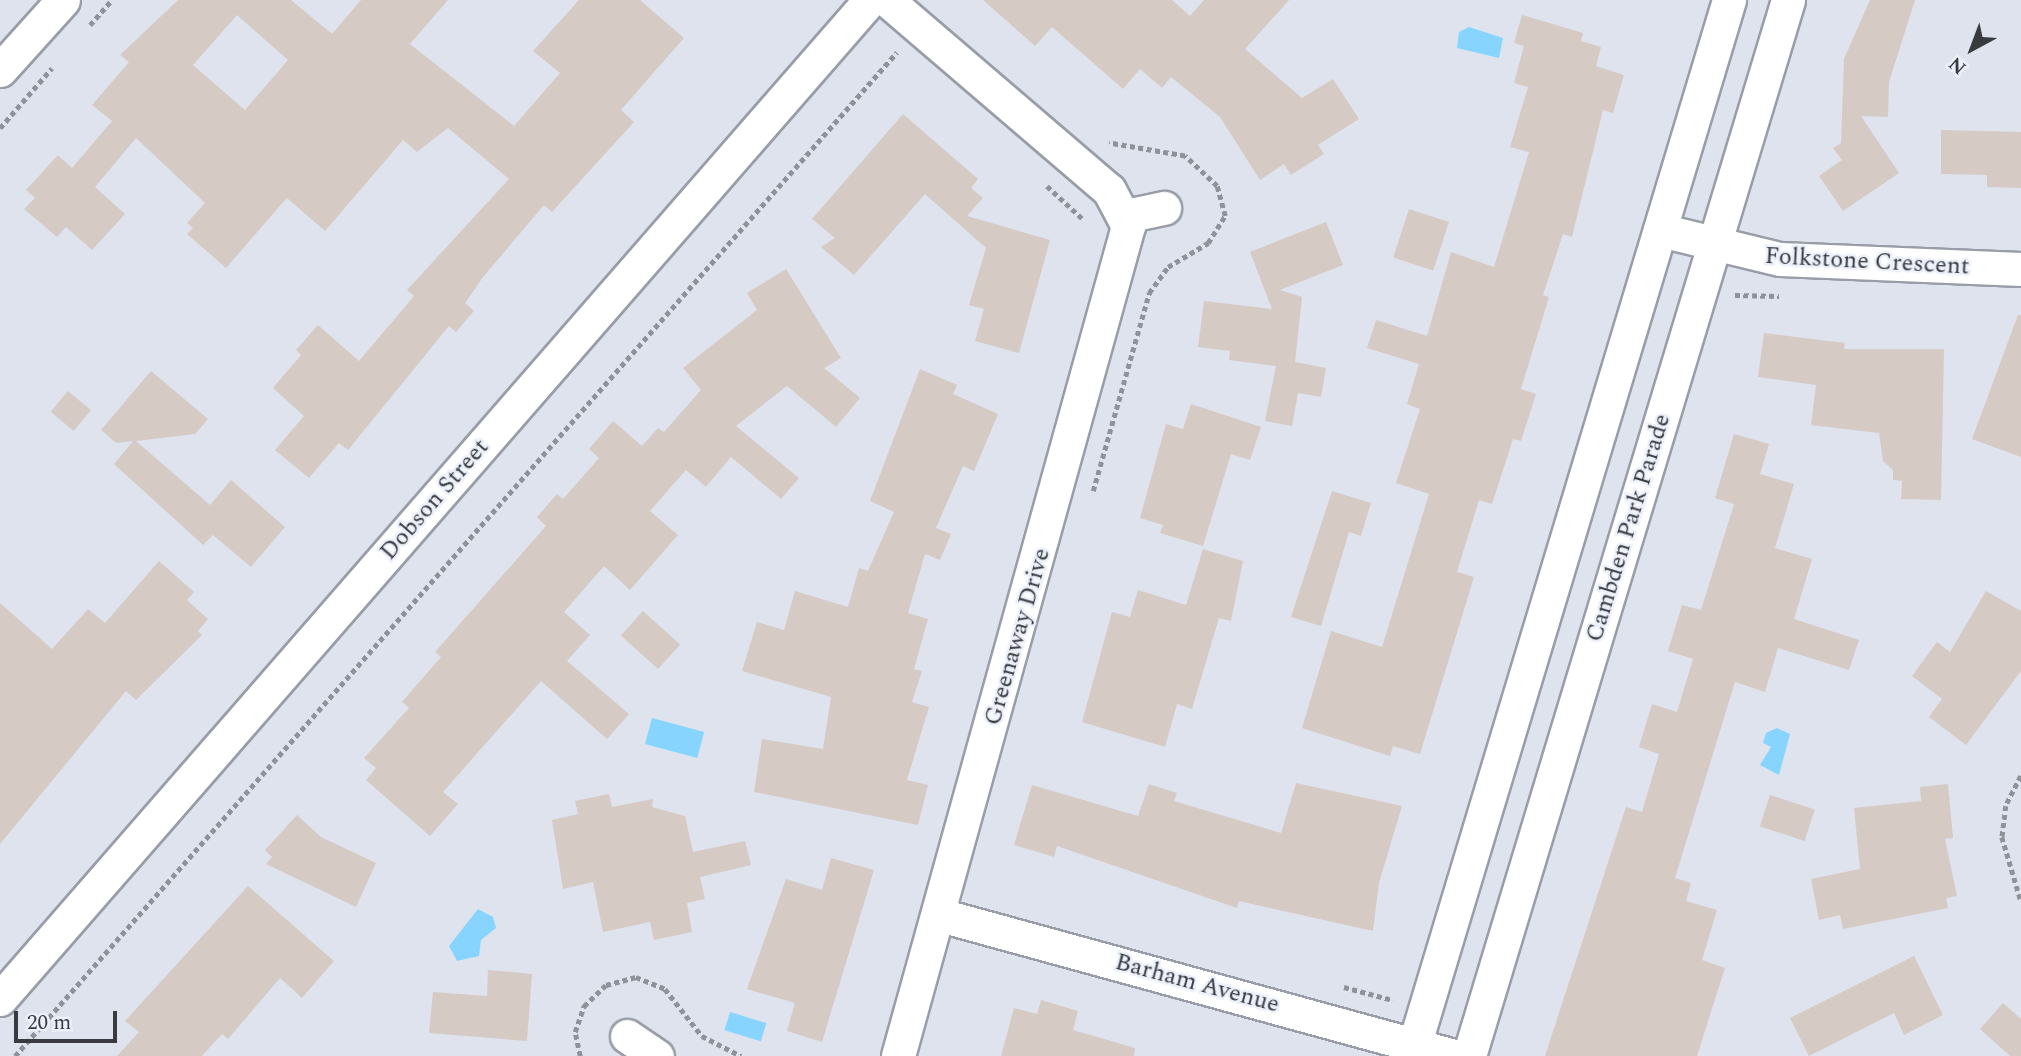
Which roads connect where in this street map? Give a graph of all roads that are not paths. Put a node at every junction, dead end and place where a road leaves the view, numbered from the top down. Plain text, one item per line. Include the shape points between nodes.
1 (63, 0) edge
2 (870, 0) edge
3 (887, 0) edge
4 (1729, 0) edge
5 (1788, 0) edge
6 (0, 70) edge
7 (1164, 208) dead end
8 (1126, 216) junction
9 (1660, 230) junction
10 (1715, 247) junction
11 (2021, 269) edge
12 (940, 915) junction
13 (0, 999) edge
14 (627, 1036) dead end
15 (1413, 1050) edge
16 (657, 1056) edge
17 (898, 1056) edge
18 (1454, 1056) edge
19 (1469, 1056) edge

1 - 6 street
2 - 13 street, Dobson Street
3 - 8 street via 1109,190
4 - 9 street
5 - 10 street, Cambden Park Parade
7 - 8 street
8 - 12 street, Greenaway Drive via 1124,259
9 - 10 street, Folkstone Crescent
9 - 15 street
10 - 11 street, Folkstone Crescent via 1820,263
10 - 19 street, Cambden Park Parade
12 - 15 street, Barham Avenue
12 - 17 street, Greenaway Drive
14 - 16 street
15 - 18 street, Barham Avenue

